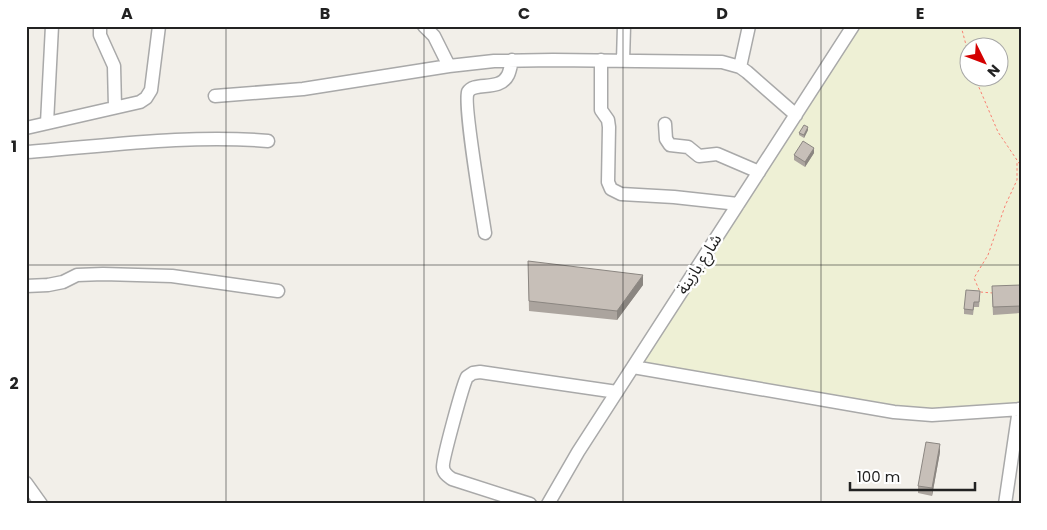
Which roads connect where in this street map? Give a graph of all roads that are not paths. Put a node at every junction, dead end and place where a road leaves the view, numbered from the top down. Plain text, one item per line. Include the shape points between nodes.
1 (52, 26) edge
2 (100, 26) edge
3 (159, 26) edge
4 (424, 26) edge
5 (624, 26) edge
6 (749, 26) edge
7 (853, 26) edge
8 (512, 60) junction
9 (602, 60) junction
10 (623, 61) junction
11 (449, 66) junction
12 (740, 67) junction
13 (215, 96) dead end
14 (114, 107) junction
15 (796, 114) junction
16 (46, 123) junction
17 (665, 124) dead end
18 (26, 128) edge
19 (268, 141) dead end
20 (26, 152) edge
21 (759, 172) junction
22 (738, 204) junction
23 (485, 233) dead end
24 (26, 286) edge
25 (278, 291) dead end
26 (633, 367) junction
27 (617, 392) junction
28 (1020, 409) edge
29 (26, 483) edge
30 (36, 502) edge
31 (530, 504) edge
32 (548, 504) edge
33 (1006, 504) edge

1 - 16 street
2 - 14 street via 100,36 114,66
3 - 14 street via 151,90 140,102
4 - 11 street via 434,36
5 - 10 street
6 - 12 street
7 - 15 street, شارع بازينة
8 - 9 street
8 - 11 street
8 - 23 street via 508,75 501,82 470,89 466,94
9 - 10 street
9 - 22 street via 601,110 609,122 608,182 611,189 621,194
10 - 12 street via 722,62
11 - 13 street via 303,89
12 - 15 street
14 - 16 street
15 - 21 street, شارع بازينة
16 - 18 street
17 - 21 street via 666,139 670,145 688,146 699,156 717,154
19 - 20 street via 164,141
21 - 22 street, شارع بازينة
22 - 26 street, شارع بازينة
24 - 25 street via 48,286 77,275 103,274 172,276
26 - 27 street, شارع بازينة
26 - 28 street via 894,412 932,415
27 - 31 street via 480,372 466,377 446,451 444,472 452,479
27 - 32 street, شارع بازينة
28 - 33 street
29 - 30 street

